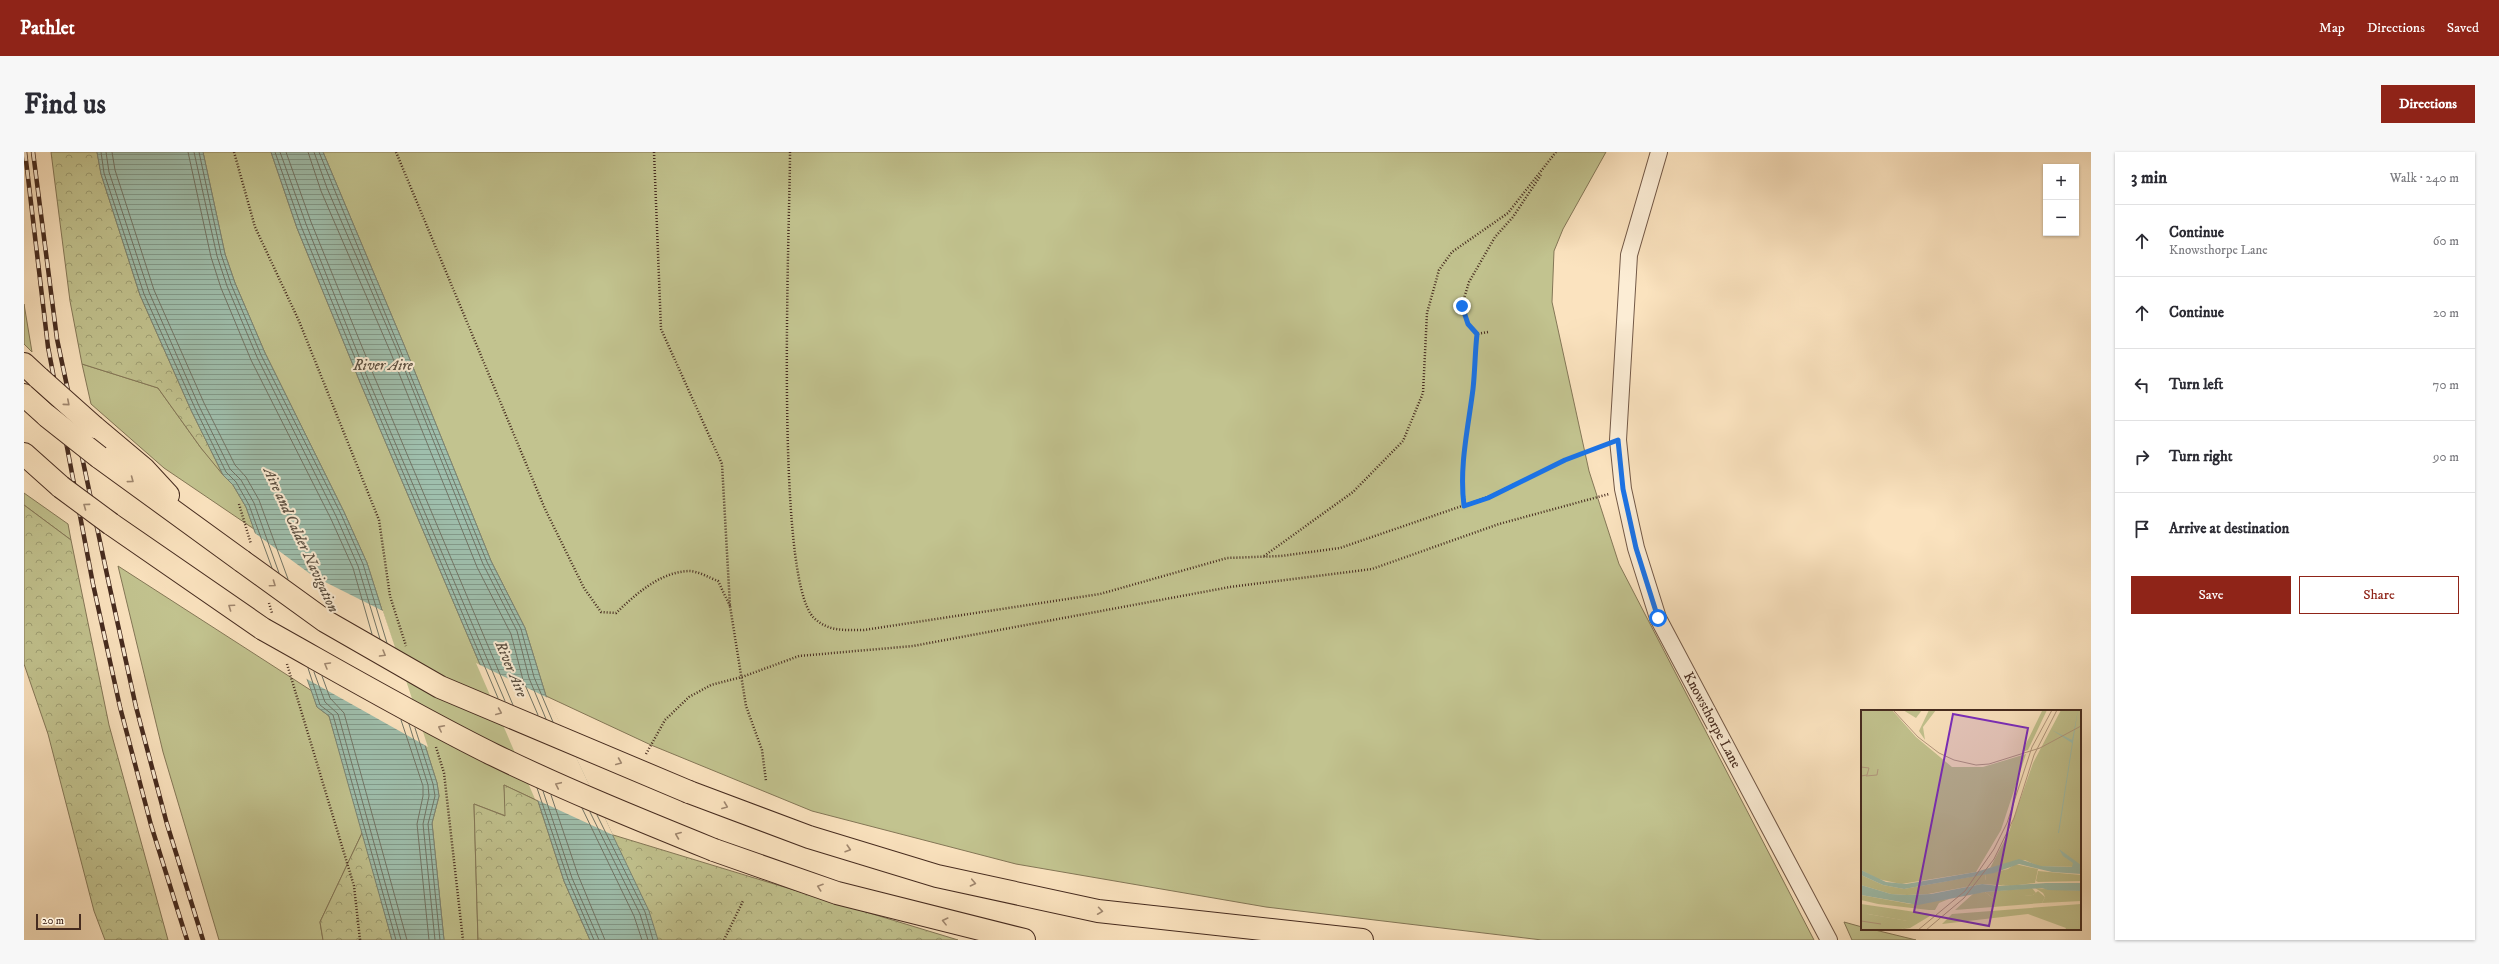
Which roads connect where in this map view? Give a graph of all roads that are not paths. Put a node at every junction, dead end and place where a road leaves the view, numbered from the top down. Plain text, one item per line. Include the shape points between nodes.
1 (1658, 152) edge
2 (31, 371) edge
3 (24, 395) edge
4 (24, 454) edge
5 (24, 460) edge
6 (57, 483) junction
7 (208, 538) junction
8 (1024, 940) edge
9 (1362, 940) edge
10 (1829, 940) edge

1 - 10 street, Knowsthorpe Lane via 1629,255 1618,440 1623,489 1636,548 1658,618
2 -> 7 highway, bridge via 144,469
3 -> 7 highway, bridge via 47,416
4 - 6 highway
5 - 6 highway
8 -> 6 highway, bridge via 837,893 714,850 588,799 494,755 402,707 268,624 111,524
7 -> 9 highway, bridge via 247,556 325,621 440,687 689,792 809,837 952,879 1098,911

